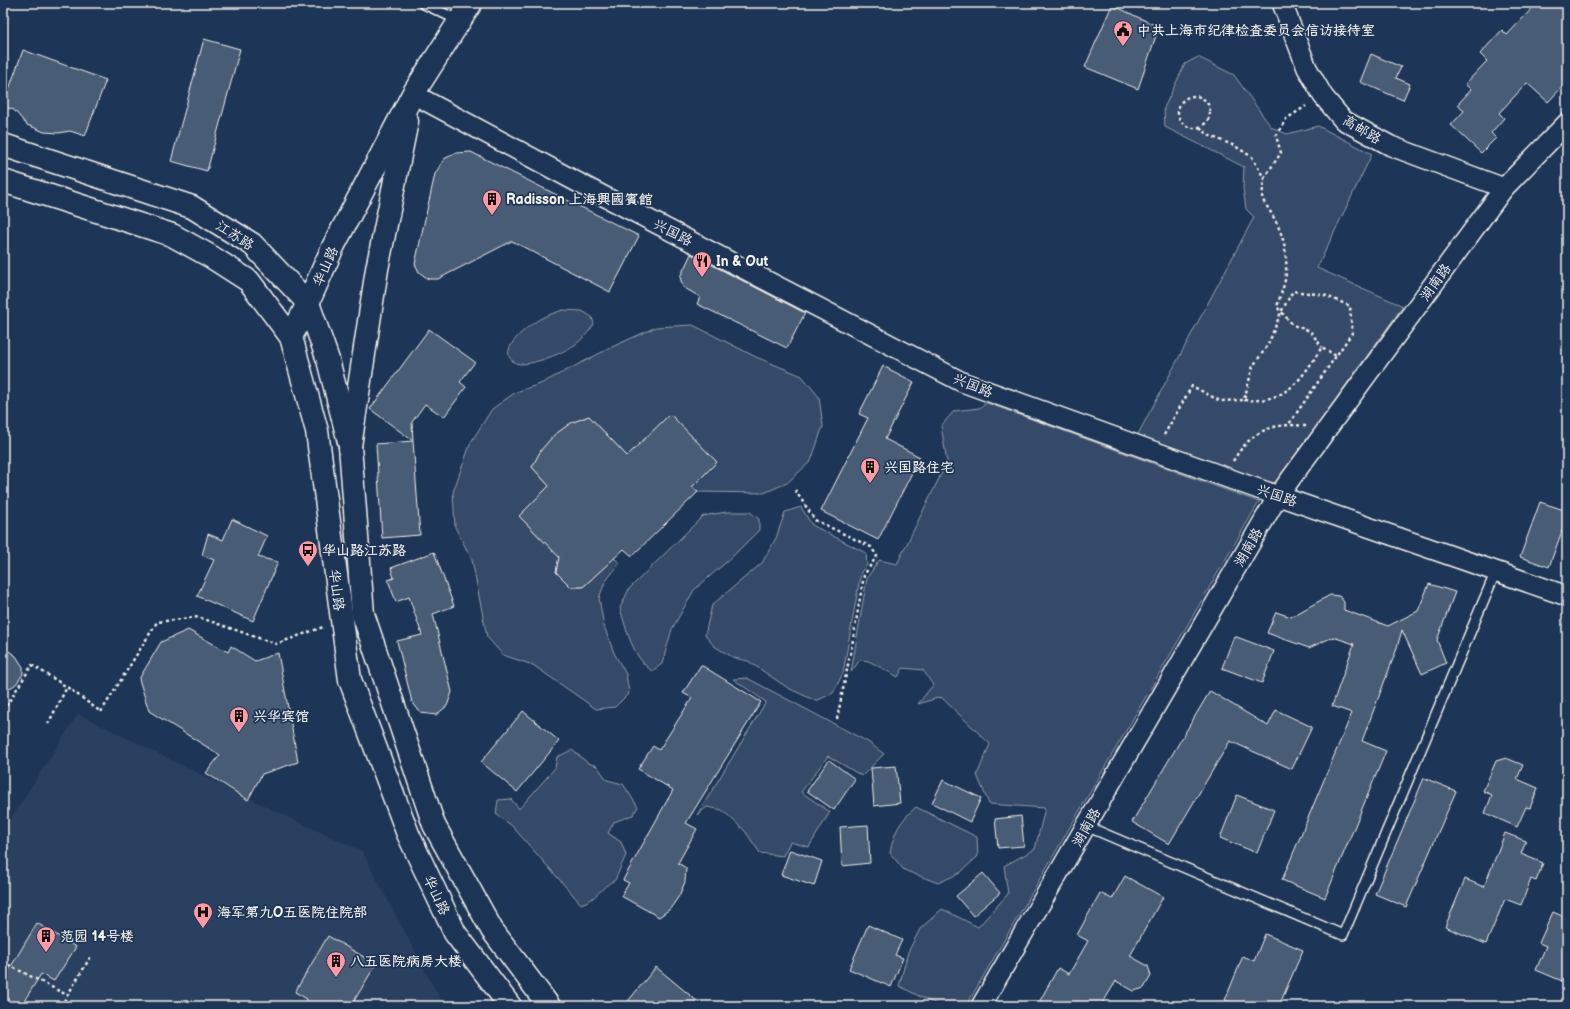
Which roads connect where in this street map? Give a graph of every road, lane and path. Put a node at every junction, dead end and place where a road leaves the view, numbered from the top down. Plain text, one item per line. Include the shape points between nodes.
1 (422, 3) edge
2 (1282, 3) edge
3 (466, 12) edge
4 (413, 94) junction
5 (1322, 96) junction
6 (1567, 123) edge
7 (1200, 127) junction
8 (3, 145) edge
9 (1264, 178) junction
10 (3, 181) edge
11 (1504, 188) junction
12 (308, 303) junction
13 (1281, 312) junction
14 (291, 337) junction
15 (1322, 348) junction
16 (1336, 356) junction
17 (1244, 400) junction
18 (1289, 424) junction
19 (1325, 432) junction
20 (350, 446) junction
21 (1155, 452) junction
22 (1224, 476) junction
23 (794, 490) dead end
24 (1278, 496) junction
25 (1496, 571) junction
26 (1567, 596) edge
27 (341, 621) junction
28 (67, 687) junction
29 (3, 711) edge
30 (837, 719) dead end
31 (48, 724) dead end
32 (1086, 826) junction
33 (91, 956) dead end
34 (3, 962) edge
35 (67, 995) junction
36 (60, 1006) edge
37 (510, 1006) edge
38 (549, 1006) edge
39 (981, 1006) edge

1 - 3 lane
2 - 5 street, 高邮路 via 1307,68
3 - 4 main road, 华山路
4 - 12 main road, 华山路 via 333,247
4 - 20 main road, 华山路 via 377,269
4 - 21 street, 兴国路 via 962,382
5 - 9 path via 1286,119 1276,136 1281,154
5 - 11 street, 高邮路 via 1343,120 1391,146
6 - 11 street, 湖南路
7 - 7 path via 1208,120 1210,109 1199,96 1188,96 1180,103 1178,117 1184,126
7 - 9 path via 1208,135 1236,146 1252,157
8 - 12 main road, 江苏路 via 192,207 252,244
9 - 13 path via 1262,199 1276,220 1284,242 1286,271 1277,307
10 - 14 main road via 172,235 249,281
11 - 19 street, 湖南路
12 - 14 main road, 华山路
12 - 20 main road, 江苏路 via 328,360
13 - 15 path via 1292,325 1310,331
13 - 16 path via 1293,291 1324,295 1350,306 1352,333
13 - 17 path via 1268,344 1253,366
14 - 27 main road, 华山路 via 317,431
15 - 16 path
15 - 17 path via 1291,390 1275,398
16 - 18 path
17 - 21 path via 1220,401 1192,386
18 - 19 path via 1309,426
18 - 22 path via 1262,431 1243,445
19 - 24 street, 湖南路
20 - 38 main road, 华山路 via 363,614 434,825 492,930
21 - 22 street, 兴国路
22 - 24 street, 兴国路
23 - 30 path via 815,520 871,547 877,556 864,575
24 - 25 street, 兴国路
24 - 32 street, 湖南路
25 - 26 street, 兴国路
25 - 32 lane via 1343,935
27 - 28 path via 276,644 198,617 158,622 101,712
27 - 37 main road, 华山路 via 350,680 408,834 455,933
28 - 29 path via 32,665
28 - 31 path
32 - 39 street, 湖南路
33 - 35 path
34 - 35 path
35 - 36 path

